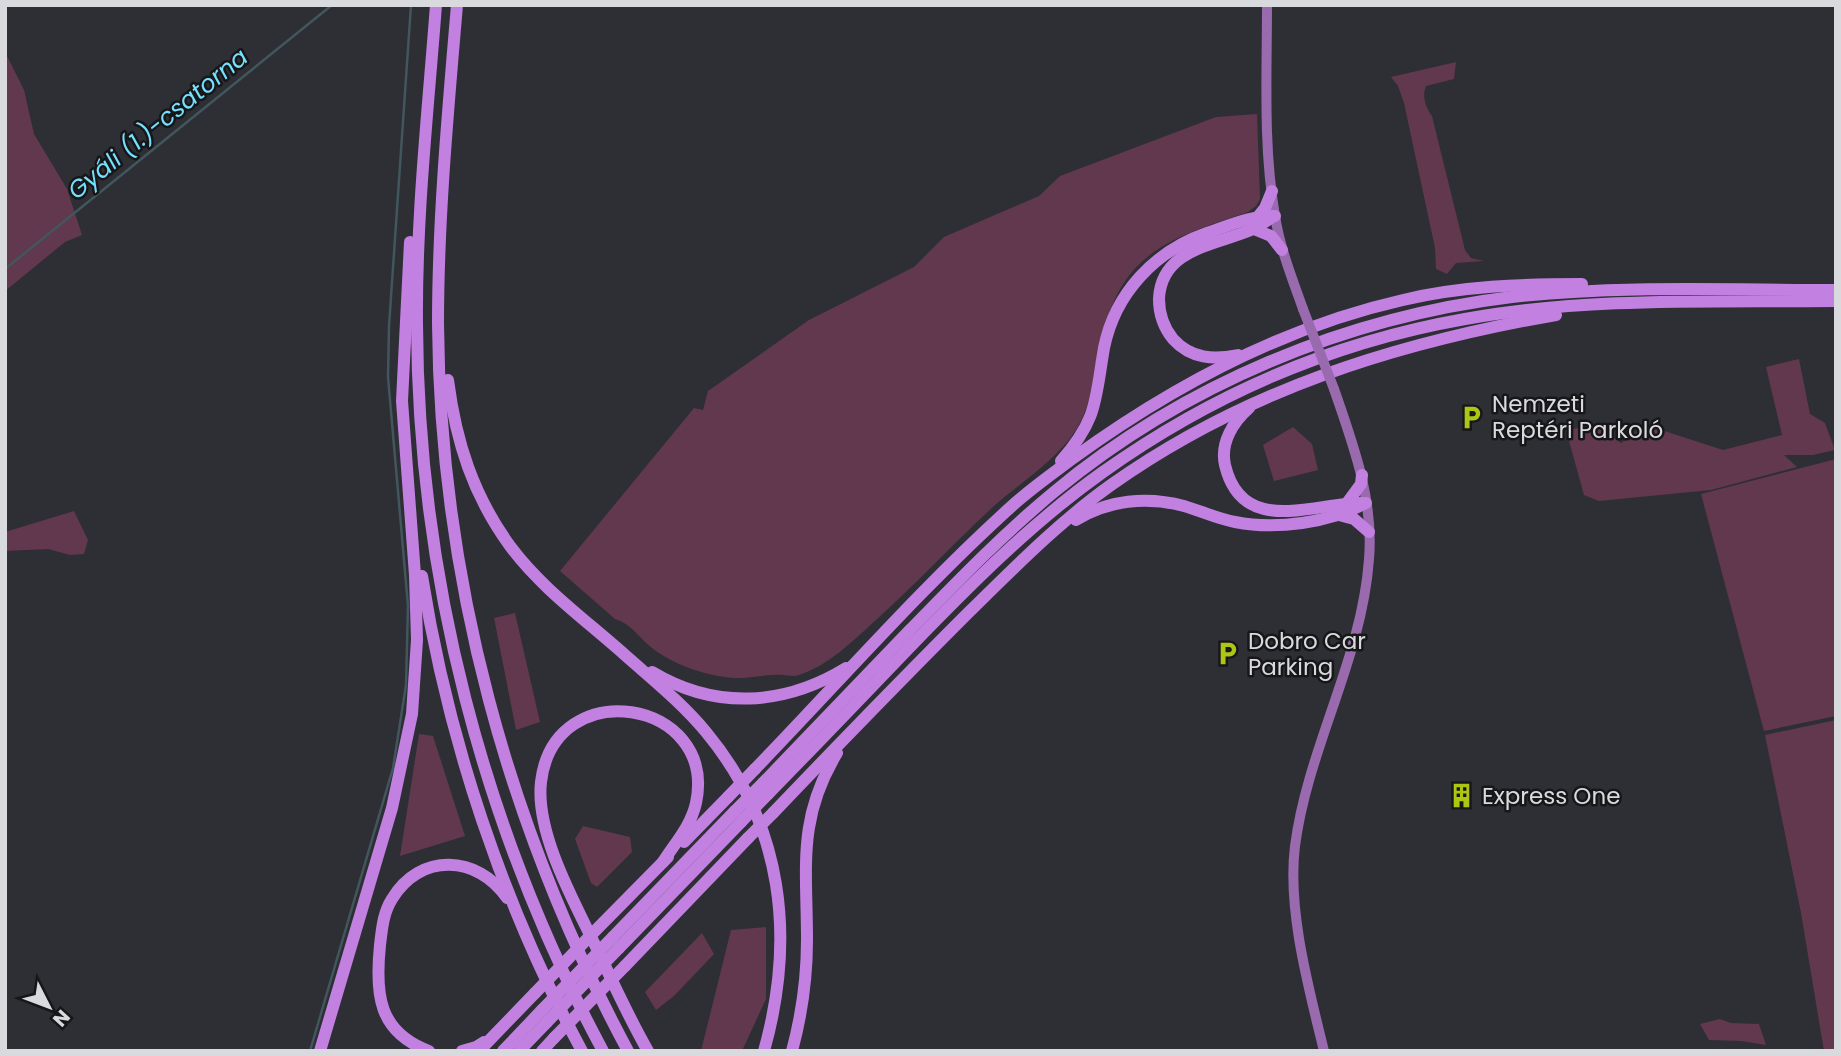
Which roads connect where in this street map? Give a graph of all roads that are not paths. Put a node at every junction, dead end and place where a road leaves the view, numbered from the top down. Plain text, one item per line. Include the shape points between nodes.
1 (436, 5) edge
2 (457, 5) edge
3 (1267, 5) edge
4 (422, 180) junction
5 (1272, 191) junction
6 (1275, 216) junction
7 (1255, 223) junction
8 (1282, 250) junction
9 (1836, 290) edge
10 (1645, 296) junction
11 (1836, 302) edge
12 (438, 324) junction
13 (1251, 352) junction
14 (1260, 399) junction
15 (1362, 475) junction
16 (1045, 479) junction
17 (1347, 503) junction
18 (1366, 503) junction
19 (410, 506) junction
20 (1338, 515) junction
21 (1053, 532) junction
22 (1369, 532) junction
23 (622, 653) junction
24 (862, 655) junction
25 (868, 715) junction
26 (663, 862) junction
27 (516, 912) junction
28 (545, 1016) junction
29 (500, 1030) junction
30 (320, 1051) edge
31 (429, 1051) edge
32 (462, 1051) edge
33 (480, 1051) edge
34 (503, 1051) edge
35 (519, 1051) edge
36 (542, 1051) edge
37 (582, 1051) edge
38 (603, 1051) edge
39 (628, 1051) edge
40 (648, 1051) edge
41 (764, 1051) edge
42 (792, 1051) edge
43 (1324, 1051) edge

1 - 4 highway
2 - 12 highway
3 - 5 main road via 1266,107
4 - 19 highway via 413,210 402,363
4 - 38 highway via 418,377 428,497 448,622 473,728 506,834 557,960
5 - 6 main road
5 - 7 highway
6 - 7 highway
6 - 8 main road
7 - 8 highway
7 - 13 highway via 1183,256 1167,272 1159,305 1169,334 1190,352 1212,358
7 - 16 highway via 1170,249 1127,292 1104,346 1094,409 1081,439
8 - 15 main road, bridge
9 - 10 highway
10 - 11 highway
10 - 13 highway via 1628,285 1553,284 1438,294 1349,315
10 - 14 highway via 1622,309 1565,313 1438,339
10 - 28 highway, bridge via 1510,312 1405,331 1298,365 1194,414 1101,474 1023,537 937,619
12 - 23 highway via 454,426 486,509 531,570
12 - 39 highway via 451,508 493,717 541,864 572,940
13 - 16 highway via 1153,404
14 - 17 highway via 1239,417 1224,447 1228,476 1238,494 1257,507 1276,512
14 - 21 highway via 1153,456
15 - 17 highway
15 - 18 main road
16 - 24 highway via 972,544
17 - 18 highway
18 - 20 highway
18 - 22 main road
19 - 27 highway via 444,685
19 - 30 highway via 417,640 408,737 392,808
20 - 21 highway via 1258,524 1230,521 1171,503 1136,501 1094,510
20 - 22 highway via 1354,519
21 - 25 highway
22 - 43 main road via 1370,557 1359,626 1306,789 1295,848 1297,922
23 - 24 highway via 671,683 735,700 796,692 821,682
23 - 41 highway via 705,730 752,805 773,867 781,913 781,955
24 - 26 highway, bridge
25 - 36 highway, bridge
25 - 42 highway via 836,753 811,808 805,860 806,974
26 - 29 highway, bridge
26 - 40 highway via 696,805 697,775 685,745 666,724 638,712 603,711 578,722 555,744 545,764 541,784 545,822 564,877
27 - 31 highway via 489,877 453,865 416,874 391,900 382,926 378,990 394,1028 411,1044
27 - 37 highway
28 - 34 highway
28 - 35 highway
29 - 32 highway
29 - 33 highway

